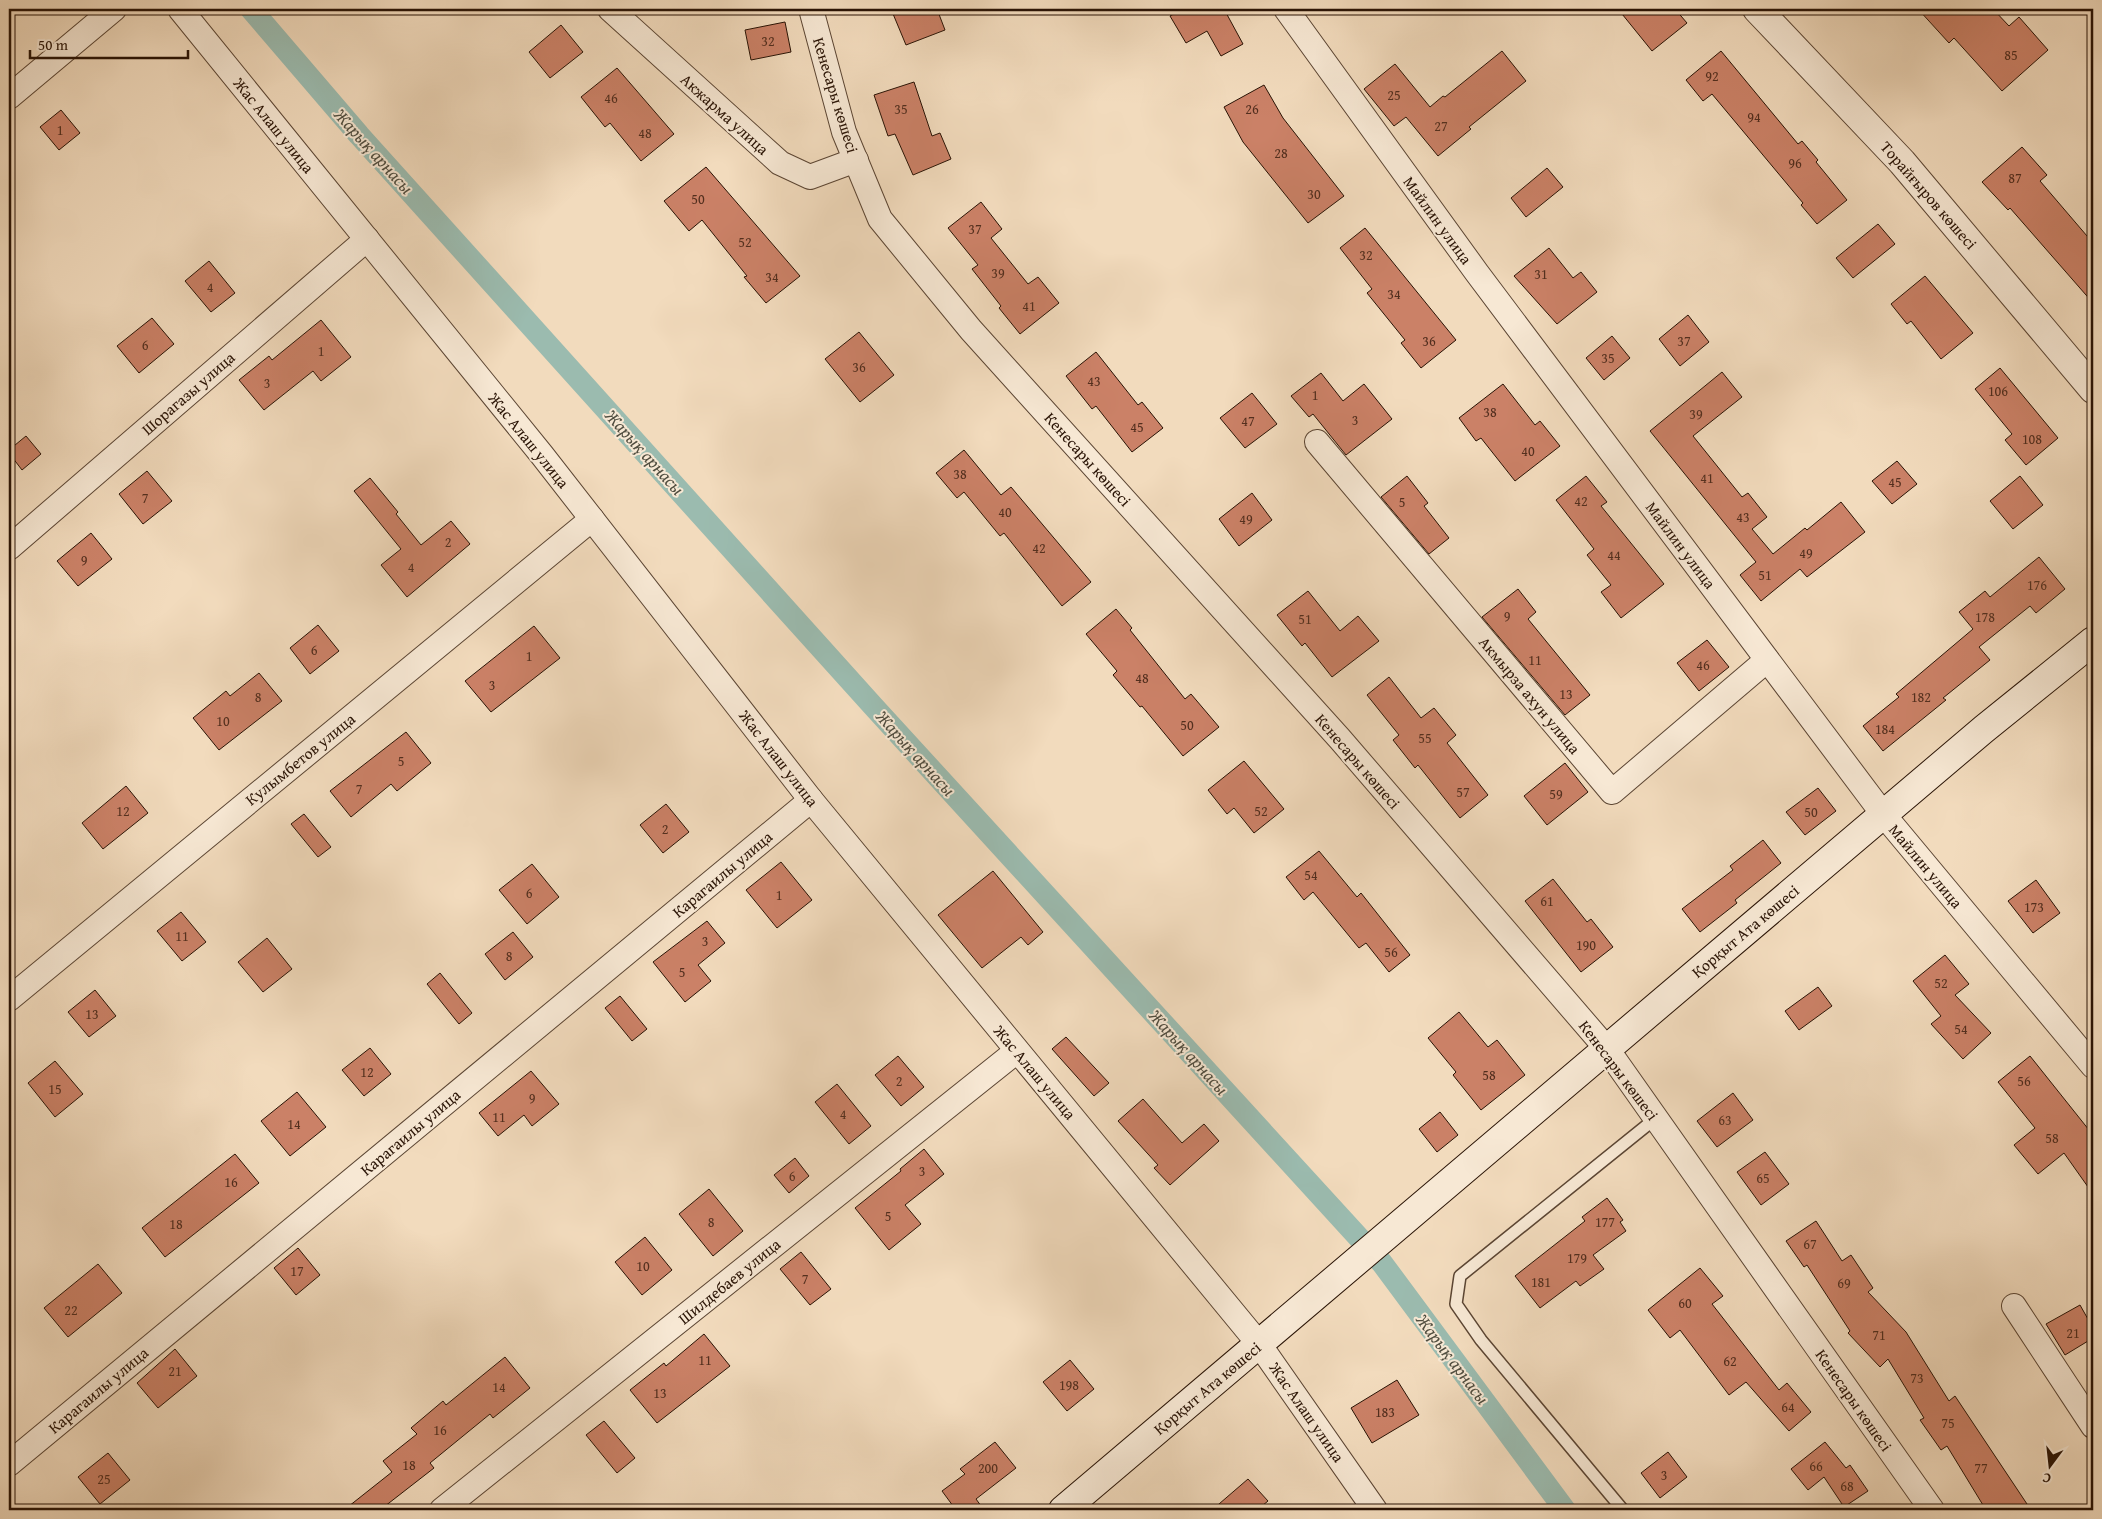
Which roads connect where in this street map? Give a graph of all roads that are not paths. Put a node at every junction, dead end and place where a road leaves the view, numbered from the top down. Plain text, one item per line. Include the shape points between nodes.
1 (114, 9) edge
2 (180, 9) edge
3 (610, 9) edge
4 (811, 9) edge
5 (1286, 9) edge
6 (1757, 9) edge
7 (9, 96) edge
8 (856, 160) junction
9 (367, 239) junction
10 (2093, 389) edge
11 (1317, 442) dead end
12 (592, 519) junction
13 (9, 548) edge
14 (2093, 641) edge
15 (1767, 660) junction
16 (811, 800) junction
17 (1883, 814) junction
18 (9, 999) edge
19 (1607, 1049) junction
20 (1017, 1051) junction
21 (2093, 1066) edge
22 (1656, 1118) junction
23 (2014, 1306) dead end
24 (1259, 1344) junction
25 (2093, 1426) edge
26 (9, 1464) edge
27 (442, 1510) edge
28 (1063, 1510) edge
29 (1375, 1510) edge
30 (1622, 1510) edge
31 (1932, 1510) edge

1 - 7 street
2 - 9 street, Жас Алаш улица
3 - 8 street, Акжарма улица via 780,163 810,177
4 - 8 street, Кенесары көшесі via 844,132
5 - 15 street, Майлин улица via 1477,273
6 - 10 main road, Торайғыров көшесі via 1902,162
8 - 19 street, Кенесары көшесі via 880,218 971,330 1340,739
9 - 12 street, Жас Алаш улица
9 - 13 street, Шорагазы улица
11 - 15 street, Акмырза ахун улица via 1612,792
12 - 16 street, Жас Алаш улица
12 - 18 street, Кулымбетов улица
14 - 17 main road, Қорқыт Ата көшесі
15 - 17 street, Майлин улица
16 - 20 street, Жас Алаш улица
16 - 26 street, Карагаилы улица
17 - 19 main road, Қорқыт Ата көшесі
17 - 21 street, Майлин улица
19 - 22 street, Кенесары көшесі
19 - 24 main road, Қорқыт Ата көшесі
20 - 24 street, Жас Алаш улица
20 - 27 street, Шилдебаев улица
22 - 30 lane via 1460,1276 1456,1304 1481,1340
22 - 31 street, Кенесары көшесі
23 - 25 street
24 - 28 main road, Қорқыт Ата көшесі
24 - 29 street, Жас Алаш улица

